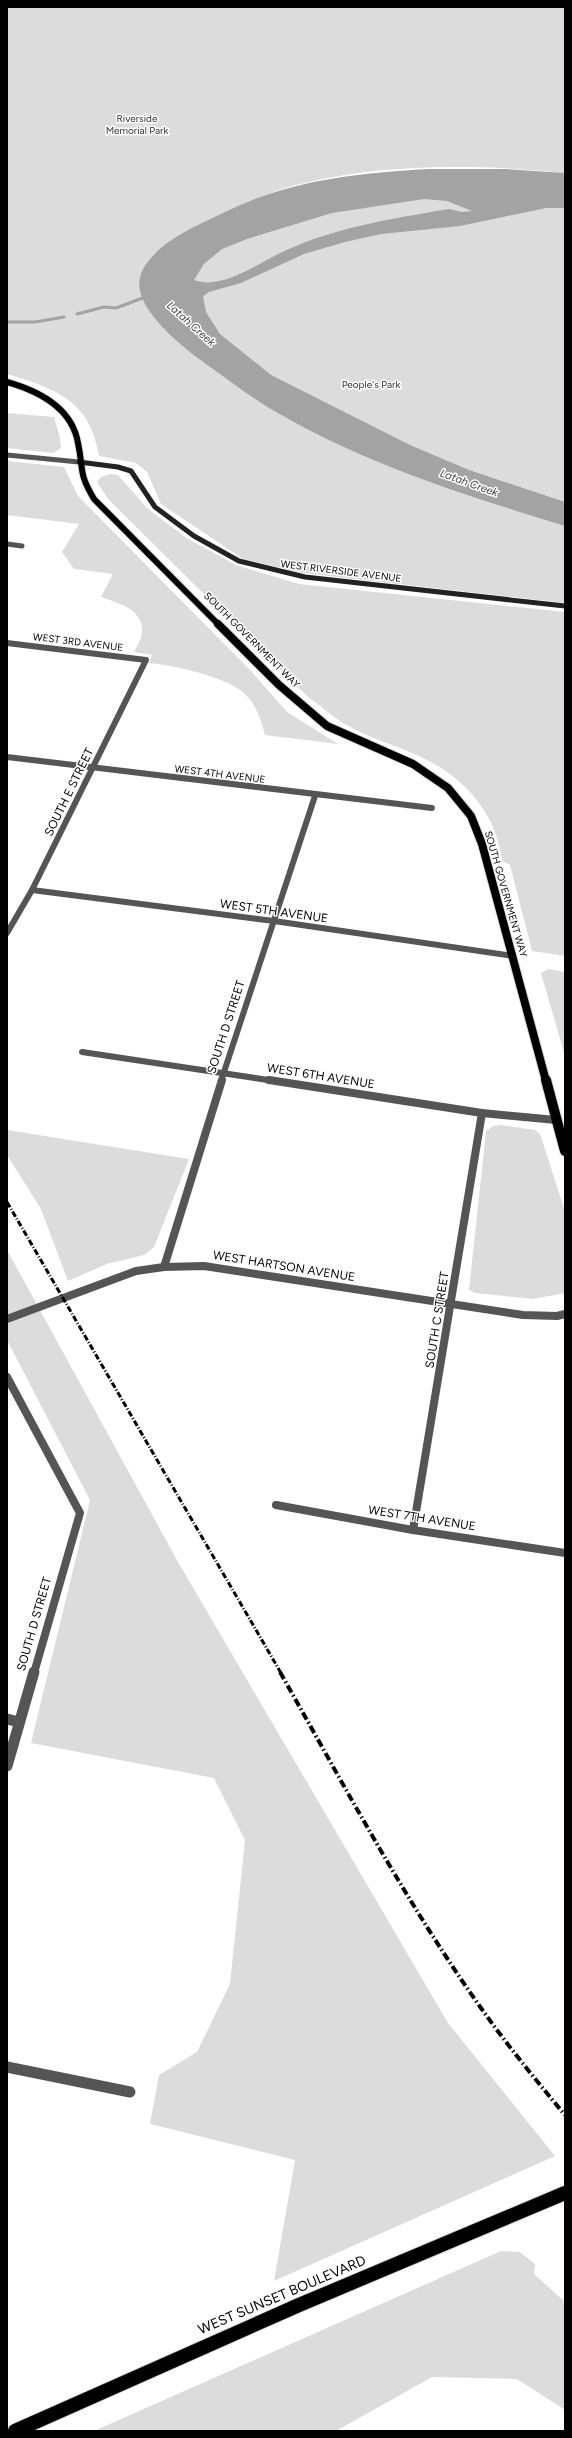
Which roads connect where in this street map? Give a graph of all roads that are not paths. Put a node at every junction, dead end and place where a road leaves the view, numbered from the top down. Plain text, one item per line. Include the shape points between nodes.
1 (7, 382) edge
2 (7, 455) edge
3 (79, 462) junction
4 (7, 544) edge
5 (22, 546) dead end
6 (565, 606) edge
7 (7, 643) edge
8 (146, 660) joint
9 (7, 757) edge
10 (93, 768) junction
11 (315, 796) junction
12 (432, 808) dead end
13 (32, 890) junction
14 (274, 921) junction
15 (7, 933) edge
16 (513, 956) junction
17 (82, 1052) dead end
18 (224, 1073) junction
19 (482, 1113) junction
20 (556, 1120) junction
21 (565, 1151) edge
22 (164, 1266) junction
23 (452, 1305) junction
24 (565, 1314) edge
25 (7, 1319) edge
26 (7, 1377) edge
27 (276, 1505) dead end
28 (413, 1530) junction
29 (565, 1553) edge
30 (7, 1720) edge
31 (19, 1722) junction
32 (7, 1766) edge
33 (7, 2067) edge
34 (130, 2092) dead end
35 (565, 2193) edge
36 (15, 2431) edge

1 - 3 main road, SOUTH GOVERNMENT WAY via 44,397 62,409 73,424 79,442
2 - 3 street
3 - 6 main road, WEST RIVERSIDE AVENUE via 118,466 131,471 155,507 194,536 239,562 305,577
3 - 16 main road, SOUTH GOVERNMENT WAY via 82,478 94,499 279,685 327,726 424,770 448,788 461,802 471,816 482,844
4 - 5 street
7 - 8 street, WEST 3RD AVENUE
8 - 10 street, SOUTH E STREET
9 - 10 street, WEST 4TH AVENUE
10 - 11 street, WEST 4TH AVENUE
10 - 13 street, SOUTH E STREET
11 - 12 street, WEST 4TH AVENUE
11 - 14 street, SOUTH D STREET
13 - 14 street, WEST 5TH AVENUE
13 - 15 street, SOUTH E STREET
14 - 16 street, WEST 5TH AVENUE
14 - 18 street, SOUTH D STREET
16 - 20 main road, SOUTH GOVERNMENT WAY
17 - 18 street, WEST 6TH AVENUE
18 - 19 street, WEST 6TH AVENUE
18 - 22 street, SOUTH D STREET
19 - 20 street, WEST 6TH AVENUE
19 - 23 street, SOUTH C STREET
20 - 21 main road, SOUTH GOVERNMENT WAY
22 - 23 street, WEST HARTSON AVENUE via 204,1266
22 - 25 street, WEST HARTSON AVENUE via 136,1271
23 - 24 street, WEST HARTSON AVENUE via 523,1315
23 - 28 street, SOUTH C STREET
26 - 31 street, SOUTH D STREET via 80,1513
27 - 28 street, WEST 7TH AVENUE
28 - 29 street, WEST 7TH AVENUE
30 - 31 street
31 - 32 street, SOUTH D STREET
33 - 34 street
35 - 36 main road, WEST SUNSET BOULEVARD via 299,2305

